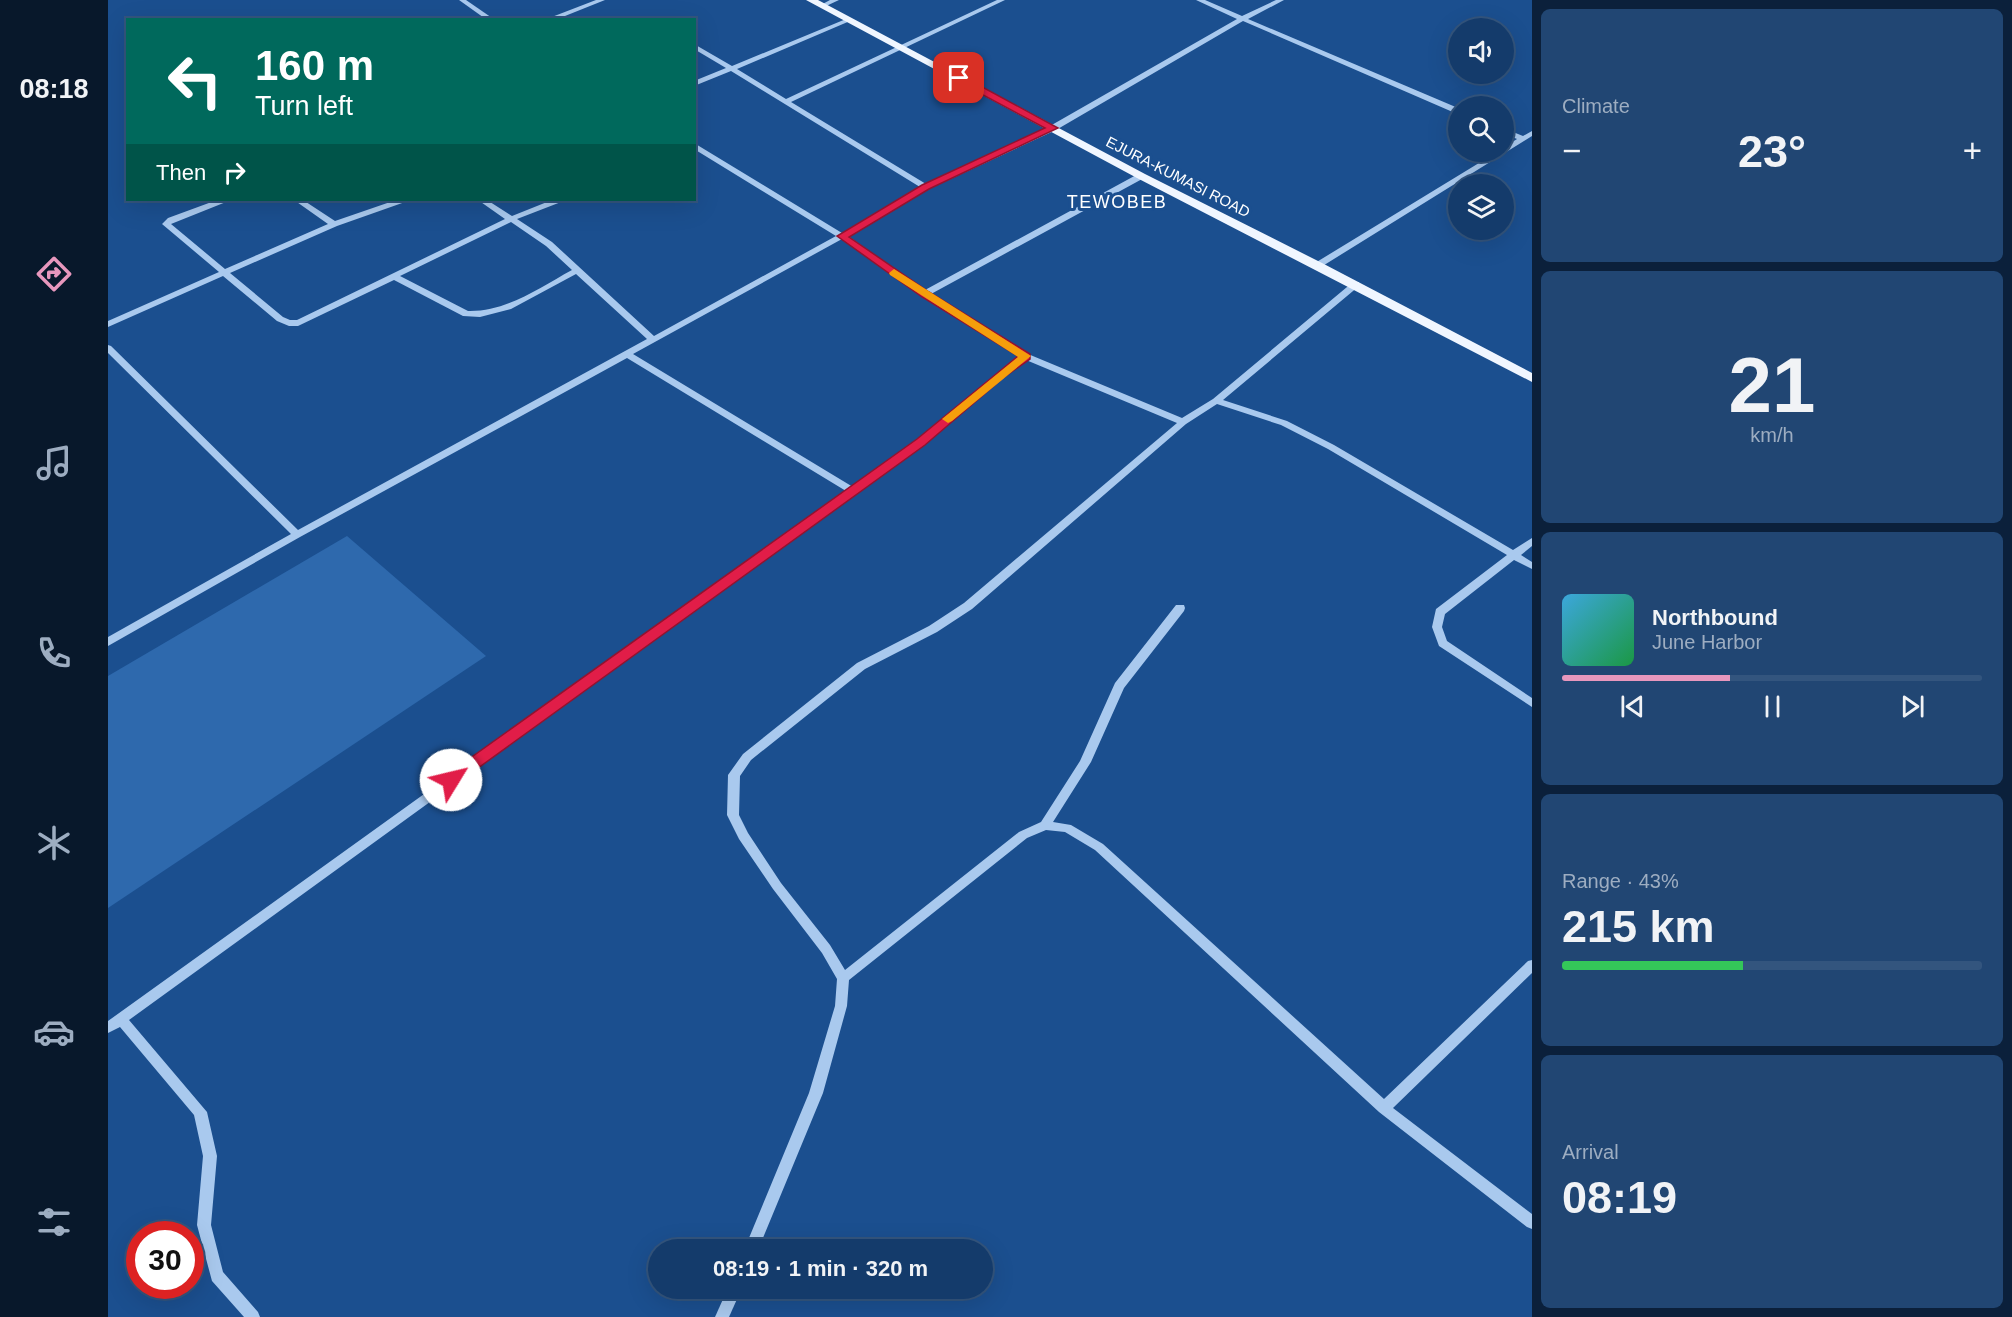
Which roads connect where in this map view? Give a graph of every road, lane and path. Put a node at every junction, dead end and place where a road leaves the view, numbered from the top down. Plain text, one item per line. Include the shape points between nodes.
1 (462, 0) edge
2 (602, 0) edge
3 (811, 0) edge
4 (836, 0) edge
5 (1002, 0) edge
6 (1198, 0) edge
7 (1281, 0) edge
8 (822, 6) junction
9 (489, 18) edge
10 (552, 18) edge
11 (1244, 18) junction
12 (848, 20) junction
13 (696, 47) edge
14 (902, 48) junction
15 (731, 68) junction
16 (696, 83) edge
17 (786, 102) junction
18 (1448, 107) edge
19 (1053, 128) junction
20 (1532, 133) edge
21 (1514, 135) edge
22 (1524, 139) junction
23 (696, 147) edge
24 (1141, 176) junction
25 (926, 187) junction
26 (220, 201) edge
27 (300, 201) edge
28 (399, 201) edge
29 (484, 201) edge
30 (556, 201) edge
31 (511, 219) junction
32 (334, 224) junction
33 (842, 236) junction
34 (1318, 265) junction
35 (577, 270) junction
36 (225, 272) junction
37 (393, 276) junction
38 (1356, 284) junction
39 (925, 294) junction
40 (108, 324) edge
41 (652, 339) junction
42 (108, 348) edge
43 (628, 355) junction
44 (1026, 356) junction
45 (1532, 378) edge
46 (1216, 401) junction
47 (1183, 422) junction
48 (851, 490) junction
49 (297, 534) junction
50 (1532, 541) edge
51 (1514, 556) junction
52 (1532, 566) edge
53 (1180, 608) dead end
54 (108, 642) edge
55 (1532, 702) edge
56 (1045, 825) junction
57 (1532, 965) edge
58 (843, 978) junction
59 (121, 1019) junction
60 (108, 1028) edge
61 (1384, 1108) junction
62 (1532, 1222) edge
63 (756, 1239) edge
64 (730, 1299) edge
65 (253, 1317) edge
66 (722, 1317) edge

1 - 9 street
2 - 10 street
3 - 8 main road, EJURA-KUMASI ROAD
4 - 8 street
5 - 14 street
6 - 11 street
7 - 11 street
8 - 12 main road, EJURA-KUMASI ROAD
11 - 18 street
11 - 19 street
12 - 14 main road, EJURA-KUMASI ROAD
12 - 15 street
13 - 15 street
14 - 17 street
14 - 19 main road, EJURA-KUMASI ROAD
15 - 16 street
15 - 17 street
17 - 25 street
19 - 24 main road, EJURA-KUMASI ROAD
19 - 25 street
20 - 22 street
21 - 22 street
22 - 34 street
23 - 33 street
24 - 34 main road, EJURA-KUMASI ROAD
24 - 39 street
25 - 33 street
26 - 36 street via 166,224
27 - 32 street
28 - 32 street
29 - 31 street
30 - 31 street
31 - 35 street via 549,244
31 - 37 street
32 - 36 street
33 - 39 street
33 - 41 street
34 - 38 main road, EJURA-KUMASI ROAD
35 - 37 street via 494,313 478,315 466,314
35 - 41 street
36 - 37 street via 280,320 289,323 298,323
36 - 40 street
38 - 45 main road, EJURA-KUMASI ROAD
38 - 46 street
39 - 44 street
41 - 43 street
42 - 49 street
43 - 48 street
43 - 49 street
44 - 47 street
44 - 48 street via 921,442
46 - 47 street
46 - 51 street via 1293,428 1330,447
47 - 58 street via 968,606 861,666 747,757 734,775 733,815 743,836
48 - 59 street
49 - 54 street
50 - 51 street
51 - 52 street
51 - 55 street via 1440,612 1437,627 1443,643
53 - 56 street via 1119,686 1085,762
56 - 58 street via 1023,835
56 - 61 street via 1067,828 1099,847
57 - 61 street
58 - 63 street via 841,1006 816,1093
59 - 60 street
59 - 65 street via 200,1112 210,1156 204,1225 217,1276
61 - 62 street
64 - 66 street

